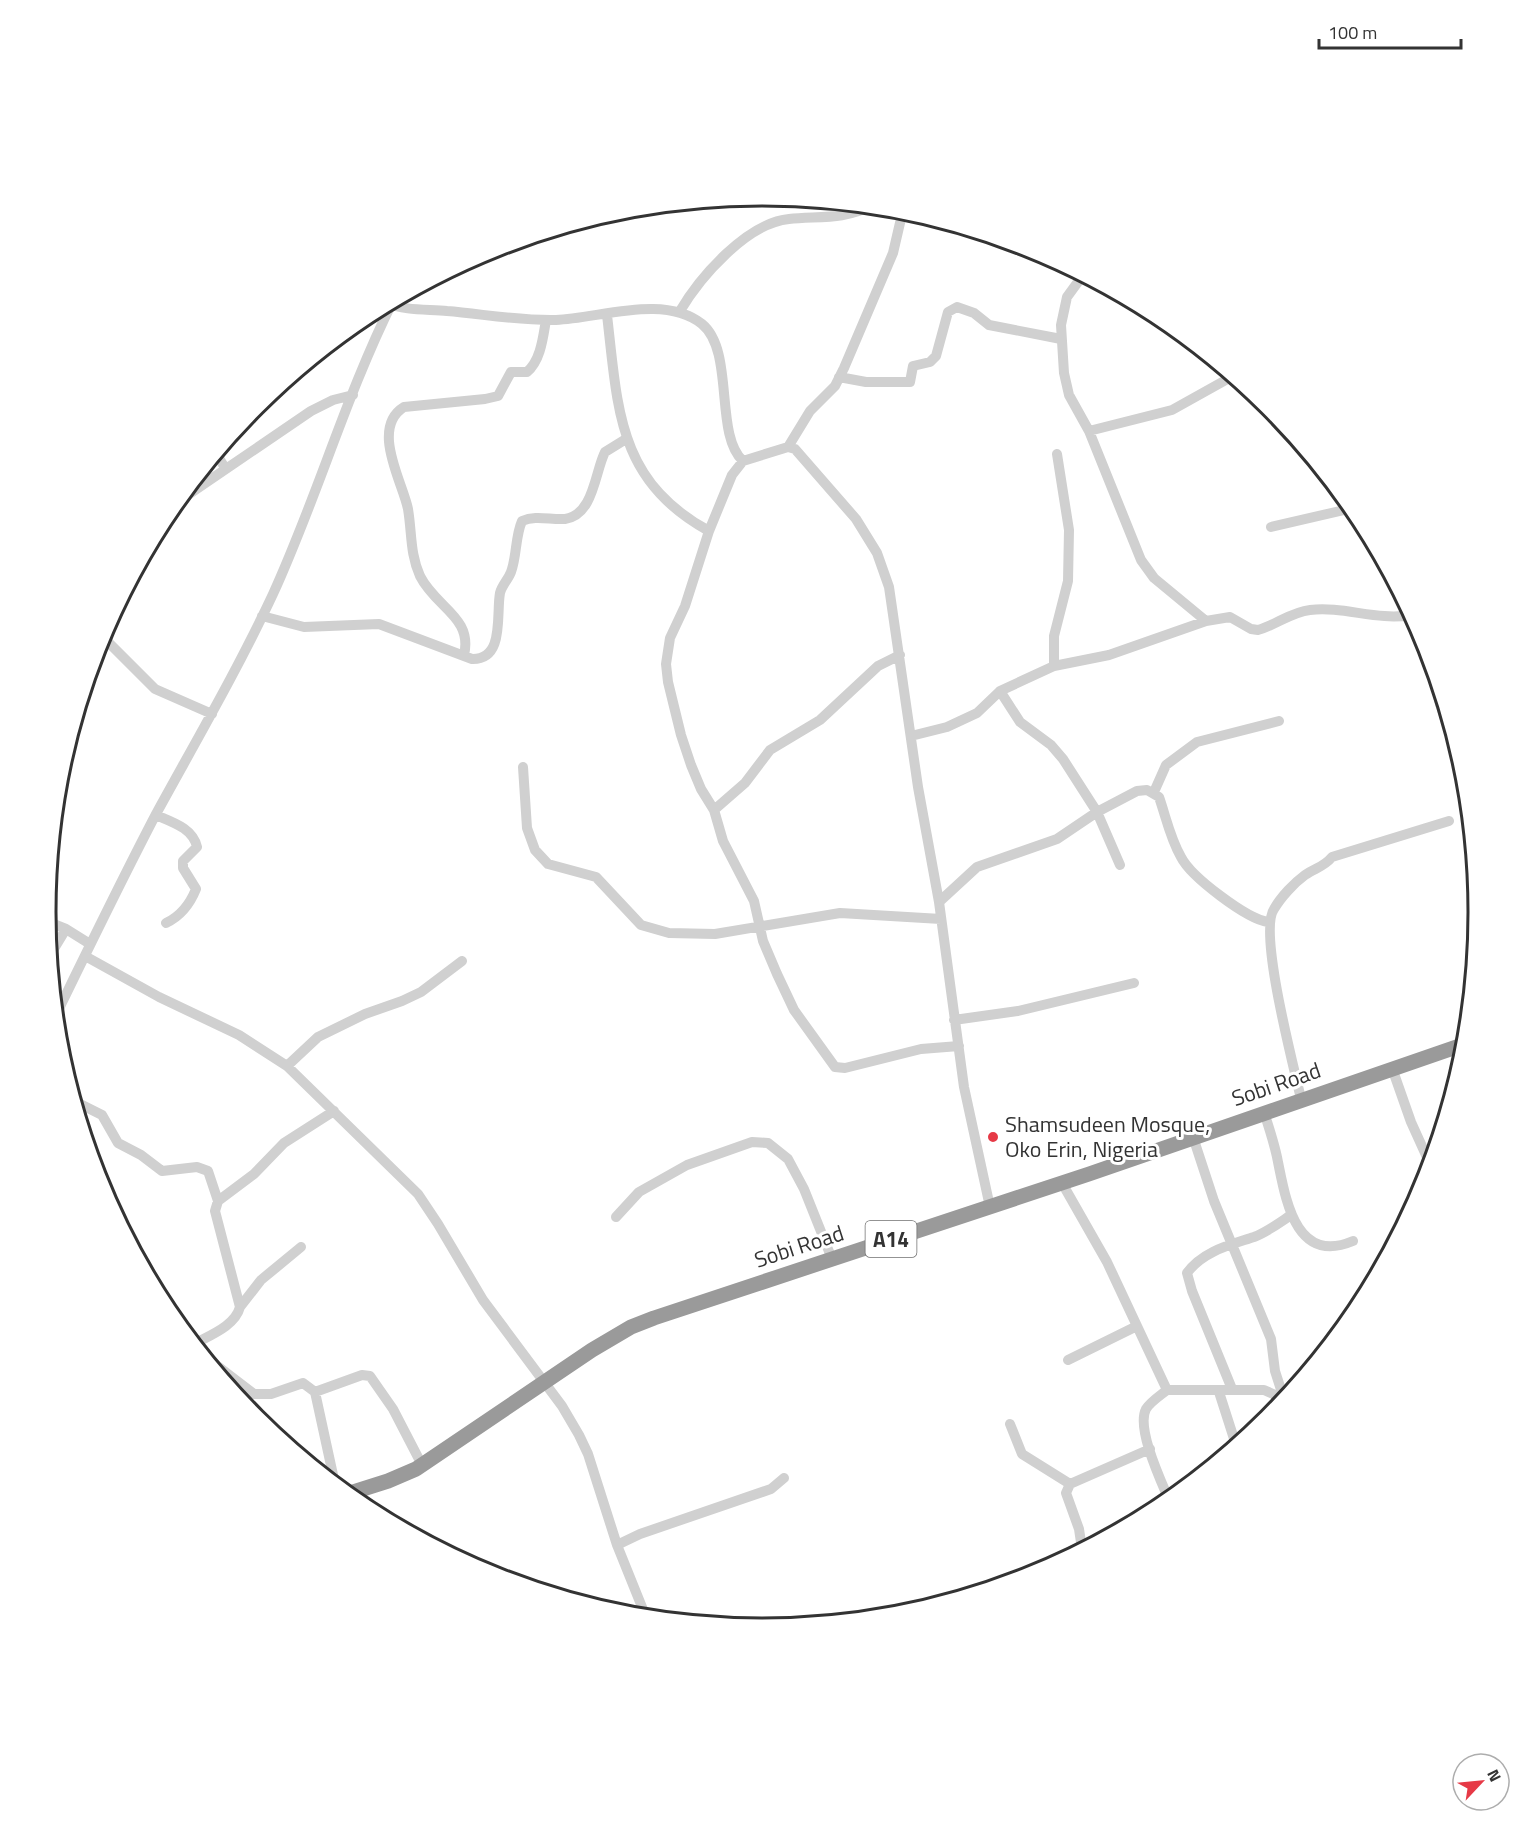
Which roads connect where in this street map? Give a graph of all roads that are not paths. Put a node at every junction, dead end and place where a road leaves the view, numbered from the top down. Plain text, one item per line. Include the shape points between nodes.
1 (857, 213) edge
2 (901, 220) edge
3 (1078, 281) edge
4 (403, 304) edge
5 (680, 311) junction
6 (386, 315) edge
7 (607, 315) junction
8 (546, 320) junction
9 (1060, 339) junction
10 (840, 376) junction
11 (1226, 380) edge
12 (353, 395) junction
13 (1089, 431) junction
14 (626, 439) junction
15 (788, 447) junction
16 (1057, 454) dead end
17 (220, 460) edge
18 (743, 461) junction
19 (225, 468) junction
20 (196, 489) edge
21 (1342, 510) edge
22 (1271, 527) dead end
23 (709, 531) junction
24 (1402, 615) edge
25 (262, 616) junction
26 (1206, 621) junction
27 (109, 643) edge
28 (464, 655) junction
29 (900, 655) junction
30 (1054, 666) junction
31 (1000, 692) junction
32 (212, 714) junction
33 (1279, 720) dead end
34 (911, 736) junction
35 (523, 767) dead end
36 (1154, 792) junction
37 (714, 810) junction
38 (1096, 812) junction
39 (156, 815) junction
40 (1449, 821) dead end
41 (1120, 865) dead end
42 (939, 902) junction
43 (941, 919) junction
44 (1268, 922) junction
45 (166, 924) dead end
46 (56, 925) edge
47 (760, 925) junction
48 (66, 929) junction
49 (90, 944) junction
50 (57, 945) edge
51 (85, 956) junction
52 (462, 961) dead end
53 (1134, 983) dead end
54 (62, 1003) edge
55 (954, 1020) junction
56 (959, 1046) junction
57 (1454, 1047) edge
58 (287, 1066) junction
59 (1392, 1068) junction
60 (1302, 1099) junction
61 (83, 1106) edge
62 (334, 1111) junction
63 (1264, 1112) junction
64 (1193, 1137) junction
65 (1425, 1152) edge
66 (1062, 1183) junction
67 (218, 1201) junction
68 (990, 1207) junction
69 (1292, 1215) junction
70 (616, 1217) dead end
71 (1353, 1241) dead end
72 (1233, 1242) junction
73 (301, 1247) dead end
74 (832, 1259) junction
75 (240, 1307) junction
76 (1137, 1326) junction
77 (200, 1341) edge
78 (1068, 1360) dead end
79 (231, 1377) edge
80 (544, 1382) junction
81 (1232, 1389) junction
82 (1281, 1389) edge
83 (1167, 1390) junction
84 (315, 1392) junction
85 (1219, 1392) junction
86 (1275, 1395) edge
87 (1010, 1424) dead end
88 (1233, 1437) edge
89 (1150, 1449) junction
90 (422, 1465) junction
91 (332, 1472) edge
92 (784, 1478) dead end
93 (1070, 1484) junction
94 (358, 1491) edge
95 (1166, 1491) edge
96 (1081, 1541) edge
97 (617, 1545) junction
98 (642, 1607) edge

1 - 5 street via 788,219 764,227 708,269
2 - 10 street via 893,253
3 - 9 street via 1067,297
4 - 8 street
5 - 7 street via 643,310
5 - 18 street via 704,326 713,342 721,368 730,442
6 - 12 street
7 - 8 street
7 - 14 street via 611,364
8 - 28 street via 533,366 527,372 511,372 498,396 404,407 391,431 391,455 406,499 413,558 428,590 463,627 467,642
9 - 10 street via 989,325 974,313 957,308 948,312 936,356 930,362 913,366 910,382 866,382
9 - 13 street via 1069,394
10 - 15 street via 810,411
11 - 13 street via 1172,410
12 - 19 street via 311,411
12 - 25 street via 315,496
13 - 26 street via 1141,560 1154,578
14 - 23 street via 651,486
14 - 28 street via 604,452 591,492 579,511 565,519 522,521 511,573 500,592 497,636 484,657
15 - 18 street
15 - 29 street via 795,449 856,519 877,553 889,587
16 - 30 street via 1069,530 1068,580 1054,636
17 - 19 street
18 - 23 street via 732,475
19 - 20 street
21 - 22 street
23 - 37 street via 685,606 670,638 666,664 681,735 701,789
24 - 26 street via 1310,609 1258,630 1230,617
25 - 28 street via 304,627 379,624
25 - 32 street
26 - 30 street via 1109,655
27 - 32 street via 155,688
29 - 34 street
29 - 37 street via 878,666 820,720 770,750 745,783
30 - 31 street
31 - 34 street via 977,713 947,727
31 - 38 street via 1020,722 1063,759
32 - 39 street
33 - 36 street via 1197,742 1166,765
34 - 42 street
35 - 47 street via 527,828 535,850 548,864 596,877 641,925 669,933 715,934
36 - 38 street via 1137,791
36 - 44 street via 1182,860 1225,900
37 - 47 street via 723,842 754,901
38 - 41 street
38 - 42 street via 1057,839 977,867
39 - 45 street via 183,827 197,847 183,861 196,889 179,917
39 - 49 street
40 - 44 street via 1332,857 1291,889
42 - 43 street
43 - 47 street via 840,913
43 - 55 street
44 - 60 street via 1285,1030
46 - 48 street
47 - 56 street via 763,941 794,1010 835,1067 921,1049
48 - 49 street
48 - 50 street
49 - 51 street
51 - 54 street
51 - 58 street via 239,1035
52 - 58 street via 421,992 318,1038
53 - 55 street via 1018,1011
55 - 56 street
56 - 68 street
57 - 59 highway, Sobi Road / A14
58 - 62 street
59 - 60 highway, Sobi Road / A14
59 - 65 street
60 - 63 highway, Sobi Road / A14
61 - 67 street via 102,1115 118,1143 162,1171 197,1167 208,1171
62 - 67 street via 284,1143 255,1174
62 - 80 street via 417,1194 483,1300
63 - 64 highway, Sobi Road / A14
63 - 69 street
64 - 66 highway, Sobi Road / A14
64 - 72 street via 1214,1201
66 - 68 highway, Sobi Road / A14
66 - 76 street via 1107,1262
67 - 75 street via 215,1211
68 - 74 highway, Sobi Road / A14
69 - 71 street via 1314,1243 1333,1247
69 - 72 street via 1254,1237
70 - 74 street via 639,1192 687,1165 752,1142 768,1143 788,1159
72 - 81 street via 1195,1263 1187,1273
72 - 82 street via 1270,1339
73 - 75 street via 261,1280
74 - 80 highway, Sobi Road / A14 via 631,1327
75 - 77 street via 225,1326
76 - 78 street
76 - 83 street
79 - 84 street via 254,1394 271,1394 303,1383
80 - 90 highway, Sobi Road / A14
80 - 97 street via 588,1454
81 - 85 street
81 - 86 street via 1264,1390
83 - 85 street
83 - 89 street via 1147,1408 1143,1420
84 - 90 street via 362,1375 370,1376 397,1416
84 - 91 street
85 - 88 street
87 - 93 street via 1022,1454
89 - 93 street
89 - 95 street
90 - 94 highway, Sobi Road / A14 via 388,1482
92 - 97 street via 771,1489
93 - 96 street via 1066,1493
97 - 98 street

